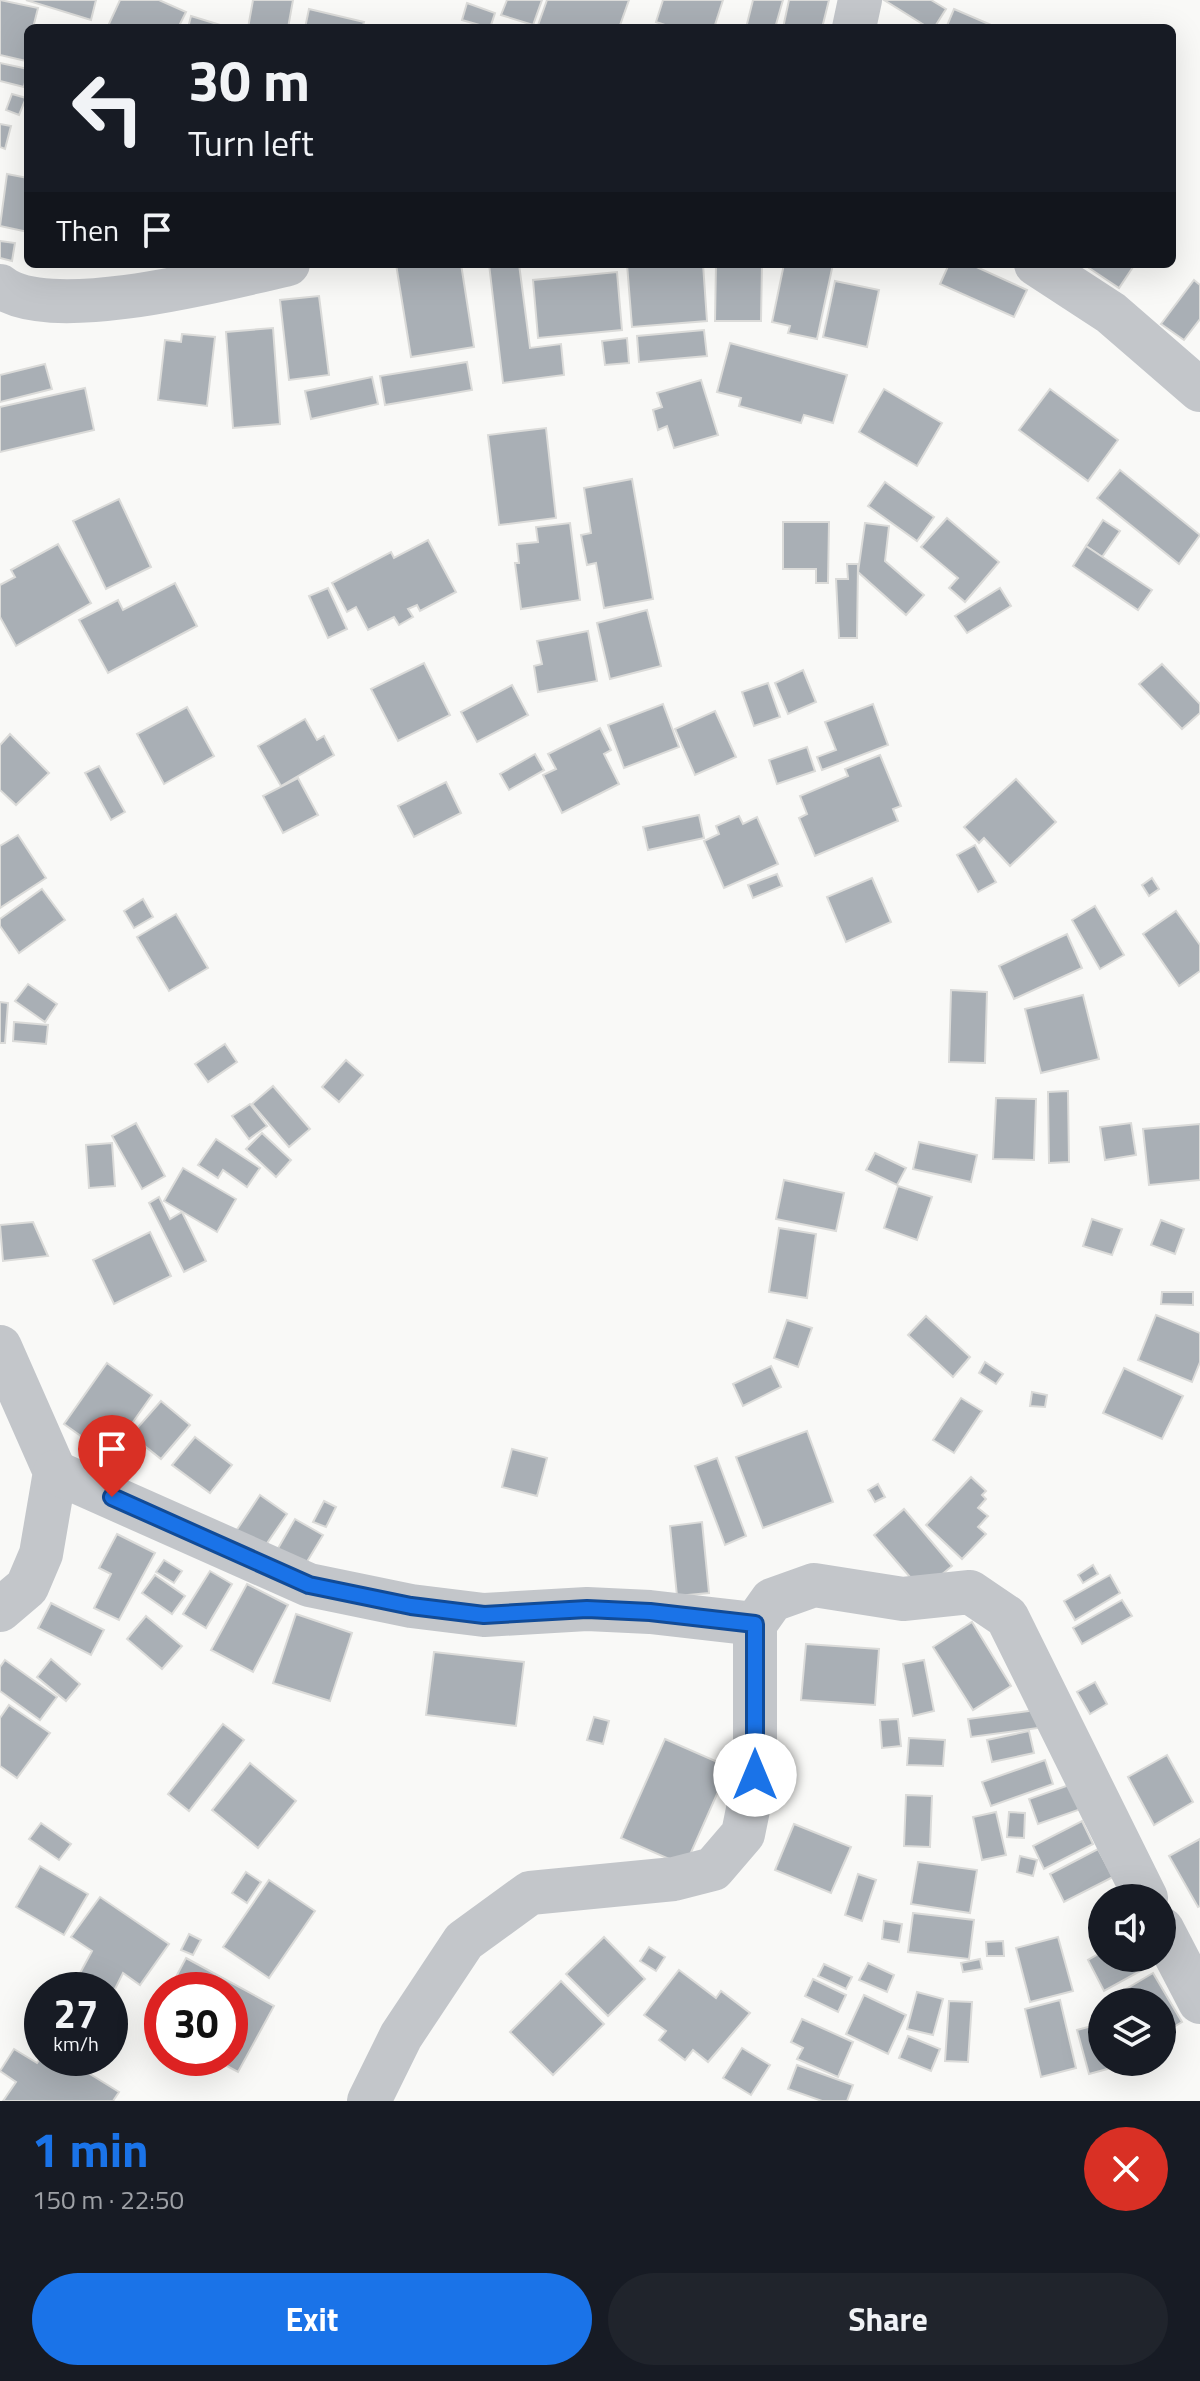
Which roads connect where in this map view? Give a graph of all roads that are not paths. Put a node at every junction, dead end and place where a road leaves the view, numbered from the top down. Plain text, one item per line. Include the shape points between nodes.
1 (860, 0) edge
2 (855, 24) edge
3 (271, 268) edge
4 (1042, 268) edge
5 (0, 286) edge
6 (1200, 390) edge
7 (0, 1347) edge
8 (55, 1472) junction
9 (0, 1610) edge
10 (755, 1624) junction
11 (1139, 1884) edge
12 (1176, 1956) edge
13 (1200, 2002) edge
14 (369, 2101) edge

1 - 2 street
3 - 5 street via 165,293 76,301 9,293
4 - 6 street via 1111,313
7 - 8 street
8 - 9 street via 41,1554 27,1587
8 - 10 street via 309,1585 484,1615 587,1609
10 - 11 street via 772,1600 814,1585 903,1599 970,1592 1007,1617
10 - 14 street via 755,1775 743,1834 713,1869 674,1879 530,1893 464,1941 401,2036
12 - 13 street

